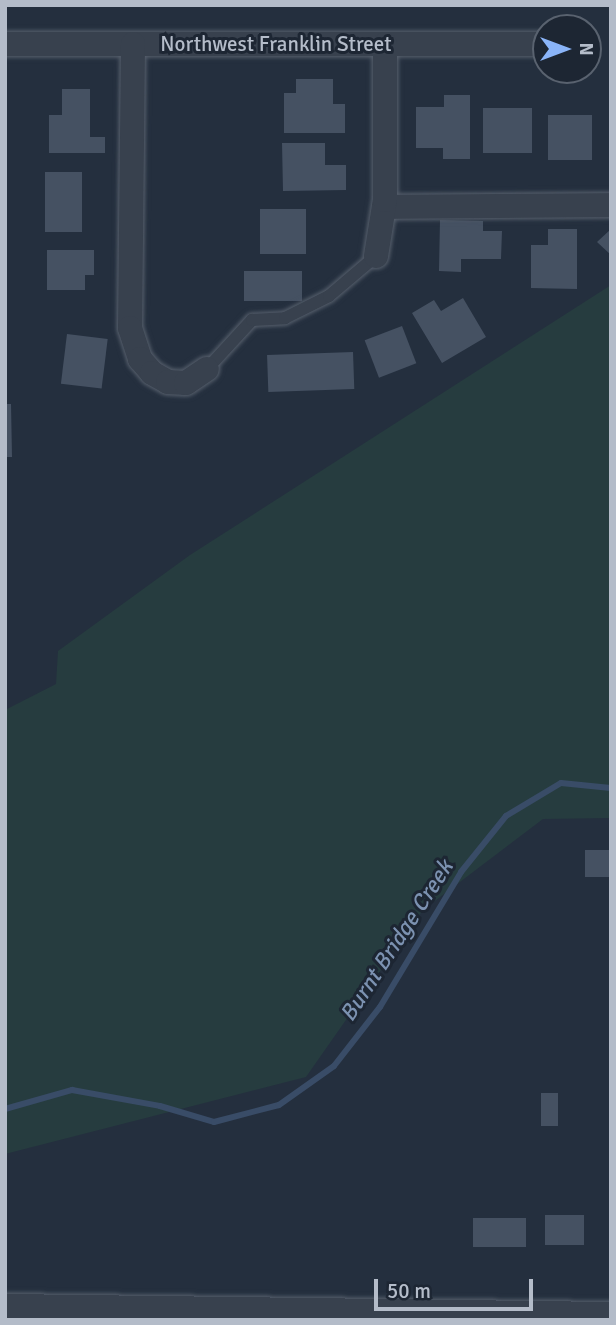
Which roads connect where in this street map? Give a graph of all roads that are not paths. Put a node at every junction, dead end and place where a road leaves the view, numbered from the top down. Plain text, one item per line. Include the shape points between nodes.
1 (5, 44) edge
2 (133, 44) junction
3 (385, 44) junction
4 (532, 44) edge
5 (611, 205) edge
6 (384, 207) junction
7 (376, 256) joint
8 (207, 369) joint
9 (5, 1306) edge
10 (611, 1314) edge
11 (154, 1315) edge

1 - 2 street, Northwest Franklin Street
2 - 3 street, Northwest Franklin Street
2 - 8 street via 132,335 140,359 168,382 186,383
3 - 4 street, Northwest Franklin Street
3 - 6 street
5 - 6 street
6 - 7 street
7 - 8 lane via 318,302 285,318 252,320
9 - 11 street
10 - 11 street

